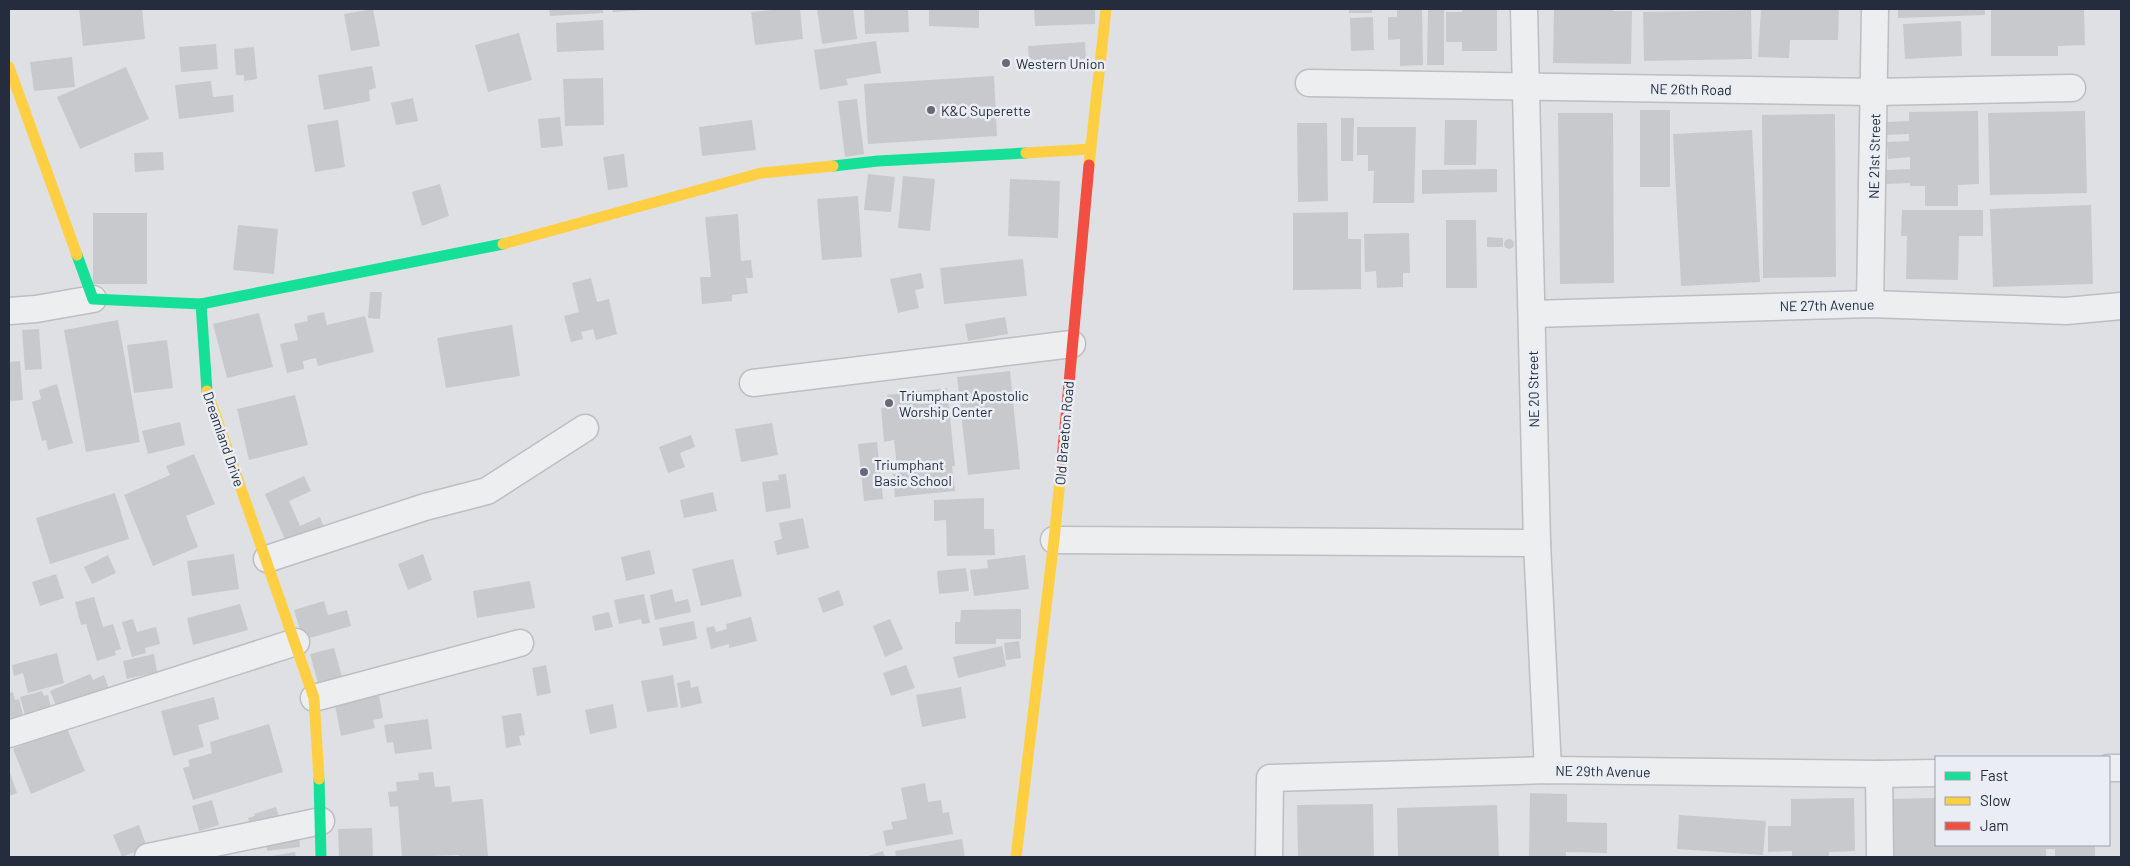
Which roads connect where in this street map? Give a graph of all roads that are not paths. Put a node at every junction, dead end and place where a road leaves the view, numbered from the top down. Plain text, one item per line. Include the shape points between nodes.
1 (1106, 9) edge
2 (1524, 9) edge
3 (1875, 9) edge
4 (9, 67) edge
5 (1309, 84) dead end
6 (1526, 86) junction
7 (2072, 88) dead end
8 (1875, 92) junction
9 (1091, 149) junction
10 (92, 299) junction
11 (201, 304) junction
12 (1870, 304) junction
13 (2121, 306) edge
14 (9, 311) edge
15 (1532, 314) junction
16 (1072, 344) junction
17 (752, 383) dead end
18 (585, 428) dead end
19 (1054, 540) junction
20 (1537, 543) junction
21 (267, 559) junction
22 (296, 642) junction
23 (520, 643) dead end
24 (314, 698) junction
25 (9, 734) edge
26 (1548, 770) junction
27 (1935, 773) edge
28 (1879, 774) junction
29 (321, 821) junction
30 (148, 857) edge
31 (321, 857) edge
32 (1016, 857) edge
33 (1269, 857) edge
34 (1880, 857) edge

1 - 9 street, Old Braeton Road
2 - 6 street, NE 20 Street
3 - 8 street, NE 21st Street
4 - 10 street
5 - 6 street, NE 26th Road
6 - 8 street, NE 26th Road
6 - 15 street, NE 20 Street
7 - 8 street, NE 26th Road
8 - 12 street, NE 21st Street
9 - 11 street via 878,161 761,173 497,246
9 - 16 street, Old Braeton Road
10 - 11 street
10 - 14 street via 36,310
11 - 21 street, Dreamland Drive via 206,394
12 - 13 street, NE 27th Avenue via 2066,310
12 - 15 street, NE 27th Avenue
15 - 20 street, NE 20 Street
16 - 17 street
16 - 19 street, Old Braeton Road
18 - 21 street via 487,490
19 - 20 street
19 - 32 street, Old Braeton Road
20 - 26 street, NE 20 Street
21 - 22 street, Dreamland Drive
22 - 24 street, Dreamland Drive
22 - 25 street
23 - 24 street
24 - 29 street, Dreamland Drive
26 - 28 street, NE 29th Avenue
26 - 33 street, NE 29th Avenue via 1270,778
27 - 28 street, NE 29th Avenue
28 - 34 street
29 - 30 street
29 - 31 street, Dreamland Drive

